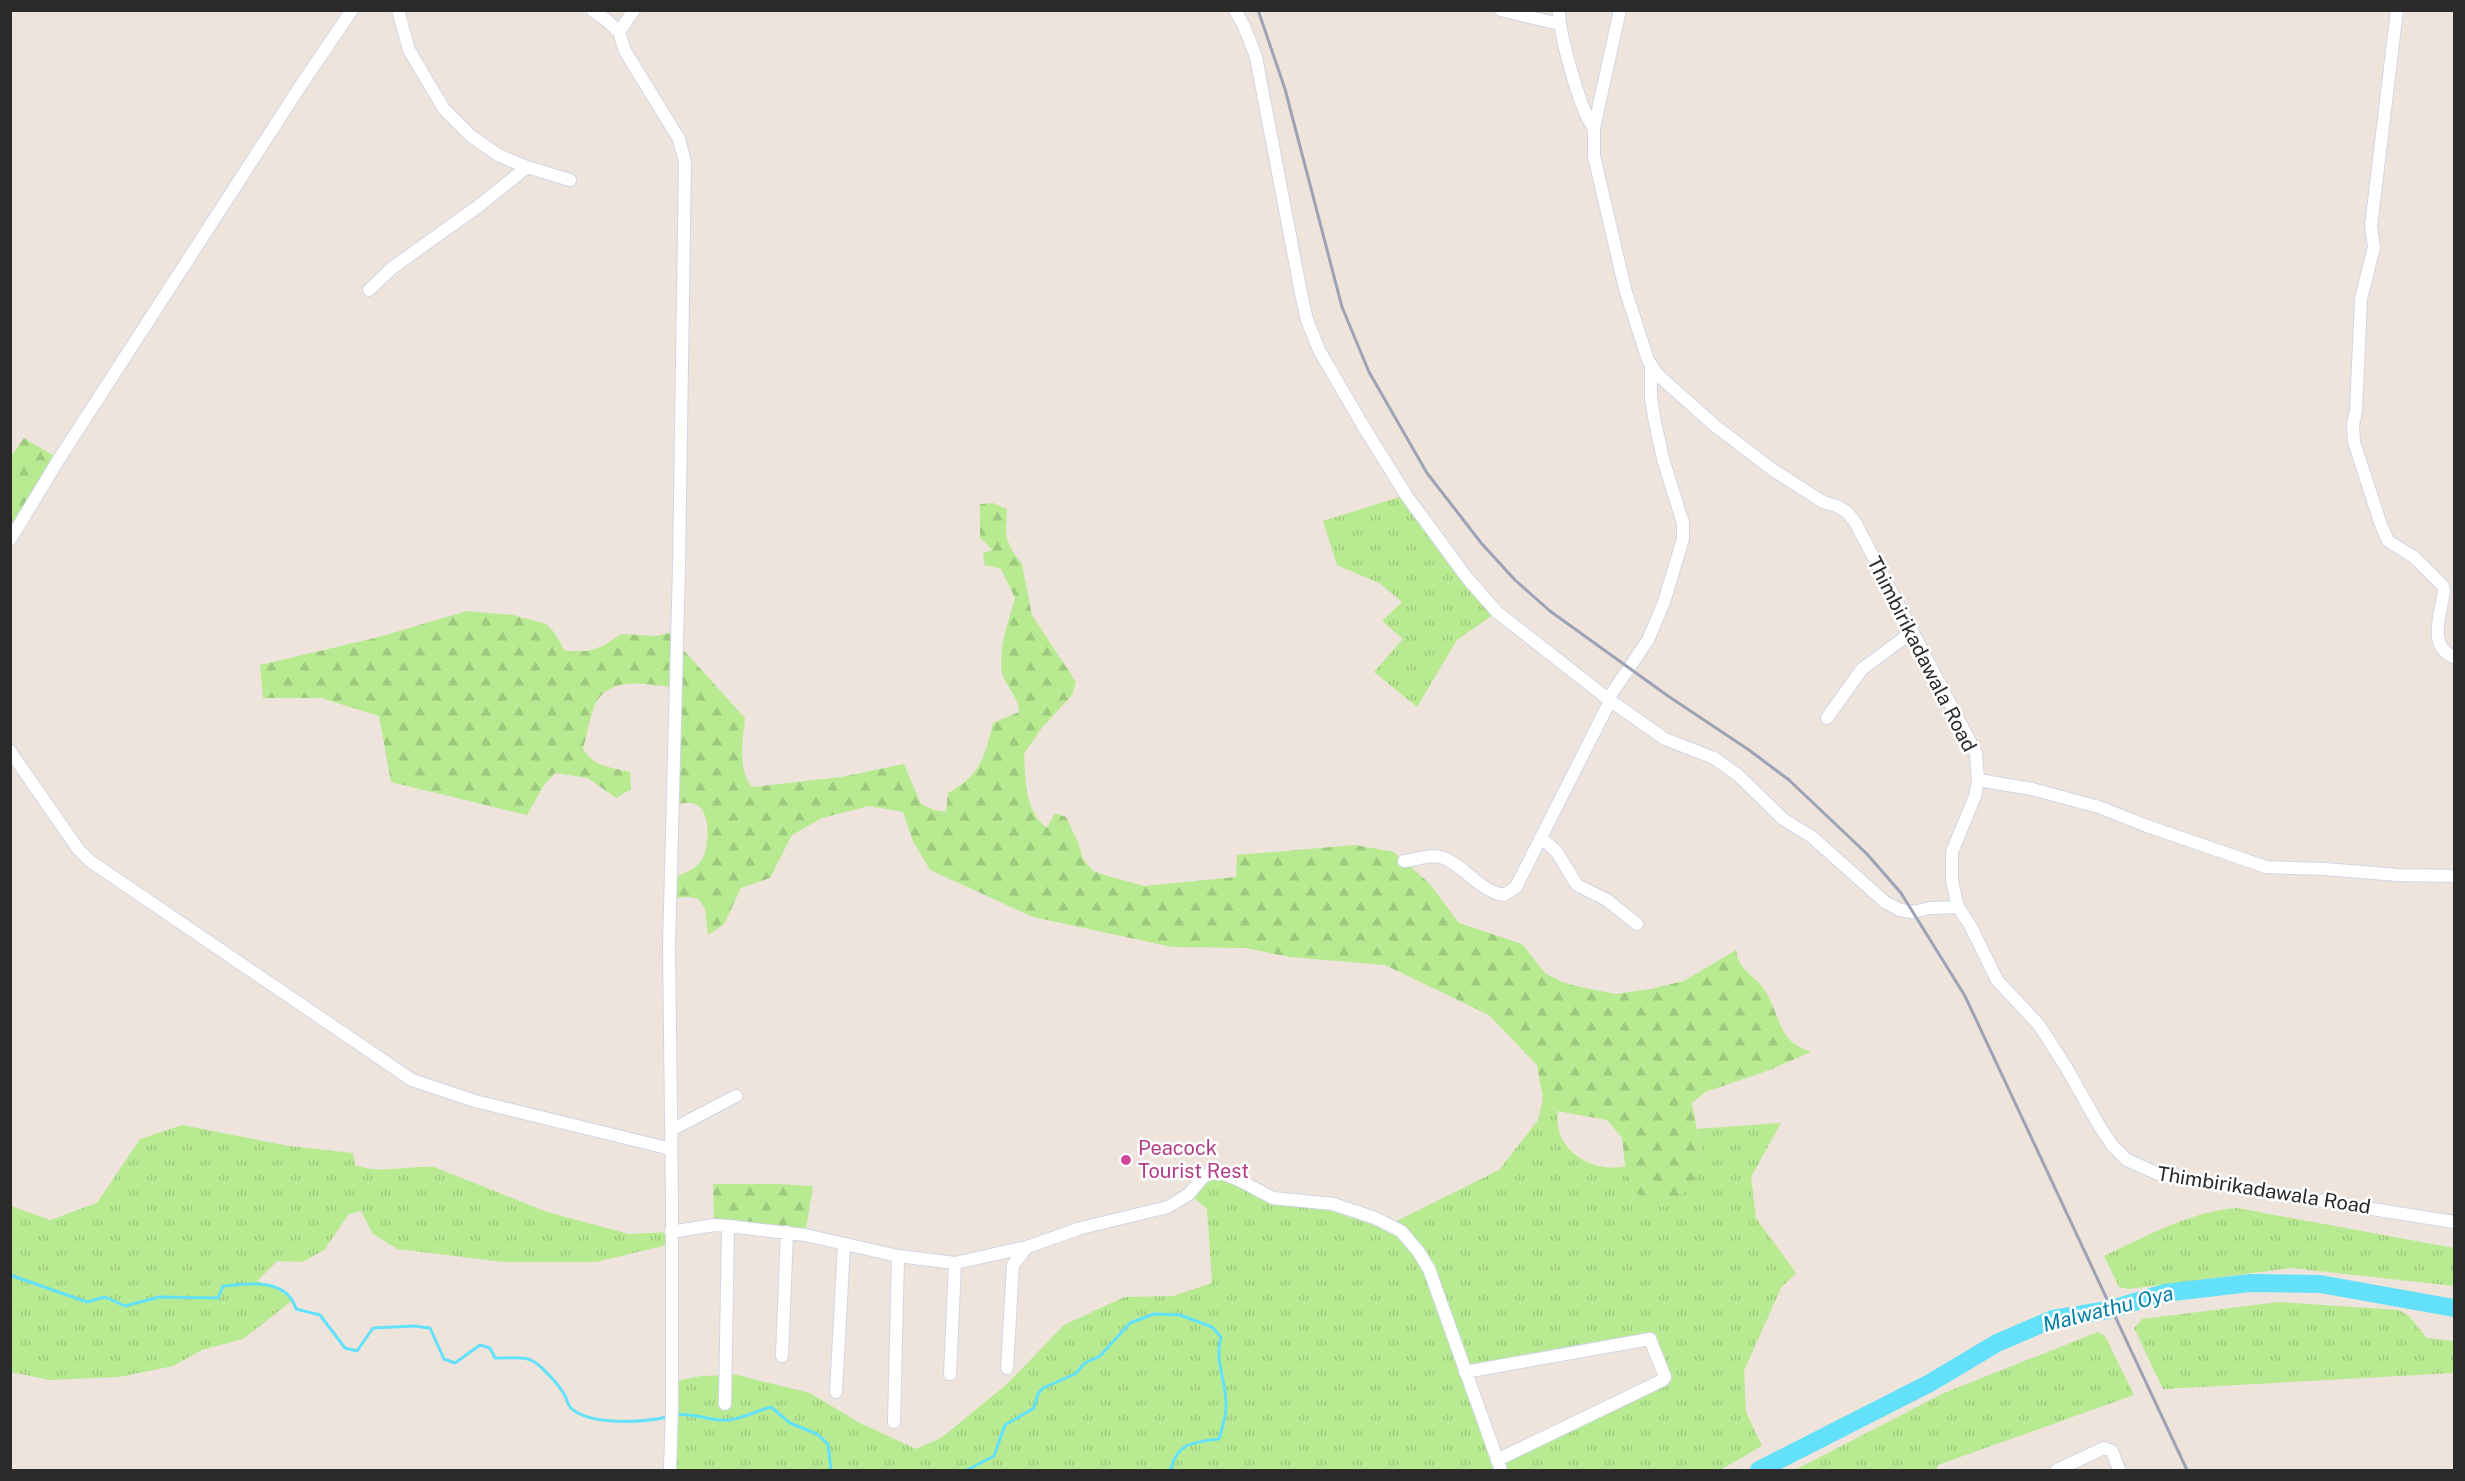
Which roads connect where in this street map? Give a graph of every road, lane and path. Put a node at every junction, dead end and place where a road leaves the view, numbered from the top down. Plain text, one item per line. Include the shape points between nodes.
1 (398, 10) edge
2 (592, 10) edge
3 (634, 10) edge
4 (1235, 10) edge
5 (1501, 10) edge
6 (1559, 10) edge
7 (1620, 10) edge
8 (2397, 10) edge
9 (346, 12) edge
10 (1559, 24) junction
11 (619, 32) junction
12 (1592, 125) junction
13 (527, 167) junction
14 (570, 180) dead end
15 (369, 290) dead end
16 (1652, 365) junction
17 (10, 540) edge
18 (1912, 632) junction
19 (2454, 657) edge
20 (1609, 700) junction
21 (1827, 718) dead end
22 (10, 751) edge
23 (1978, 780) junction
24 (1541, 838) junction
25 (1404, 861) dead end
26 (2454, 876) edge
27 (1958, 907) junction
28 (1637, 924) dead end
29 (736, 1096) dead end
30 (671, 1130) junction
31 (671, 1149) junction
32 (2454, 1222) edge
33 (728, 1226) junction
34 (671, 1232) junction
35 (787, 1232) junction
36 (844, 1245) junction
37 (1027, 1247) junction
38 (898, 1256) junction
39 (955, 1263) junction
40 (782, 1356) dead end
41 (1007, 1368) dead end
42 (1465, 1372) junction
43 (950, 1374) dead end
44 (836, 1392) dead end
45 (725, 1404) dead end
46 (894, 1422) dead end
47 (1499, 1465) edge
48 (670, 1470) edge
49 (2057, 1470) edge
50 (2119, 1470) edge

1 - 13 street via 409,50 444,108 471,136 498,155
2 - 11 street
3 - 11 street
4 - 20 street via 1256,57 1301,293 1319,350 1406,495 1468,579 1497,612
5 - 10 street
6 - 10 street
7 - 12 street
8 - 19 street via 2371,226 2374,247 2361,299 2354,442 2388,541 2414,557 2443,586 2437,637 2439,648
9 - 17 street
10 - 12 street
11 - 30 street via 625,51 679,139 685,162 669,946
12 - 16 street, Thimbirikadawala Road via 1594,156 1625,289
13 - 14 street
13 - 15 street via 392,268
16 - 18 street, Thimbirikadawala Road via 1658,375 1714,425 1773,470 1846,512 1855,522
16 - 20 street via 1654,417 1683,523 1683,539 1648,640
18 - 21 street via 1862,669
18 - 23 street, Thimbirikadawala Road via 1976,753
20 - 24 street
20 - 27 street via 1665,739 1714,758 1738,775 1783,819 1812,837 1885,902 1913,912
22 - 31 street via 90,861 412,1080 474,1101
23 - 26 street via 2099,807 2266,867
23 - 27 street, Thimbirikadawala Road via 1952,852 1952,881
24 - 25 street via 1516,887 1504,895 1492,893 1445,858 1426,856
24 - 28 street via 1556,851 1577,885 1607,900
27 - 32 street, Thimbirikadawala Road via 1997,980 2039,1025 2100,1128 2127,1160 2163,1176
29 - 30 street
30 - 31 street
31 - 34 street
33 - 34 street
33 - 35 street
33 - 45 street
34 - 48 street
35 - 36 street
35 - 40 street
36 - 38 street
36 - 44 street
37 - 39 street
37 - 41 street via 1013,1265
37 - 42 street via 1082,1228 1168,1207 1211,1173 1239,1180 1273,1198 1333,1204 1375,1218 1410,1240 1429,1269
38 - 39 street
38 - 46 street
39 - 43 street
42 - 47 street
42 - 47 street via 1650,1339 1665,1377
49 - 50 street via 2104,1448 2112,1451

